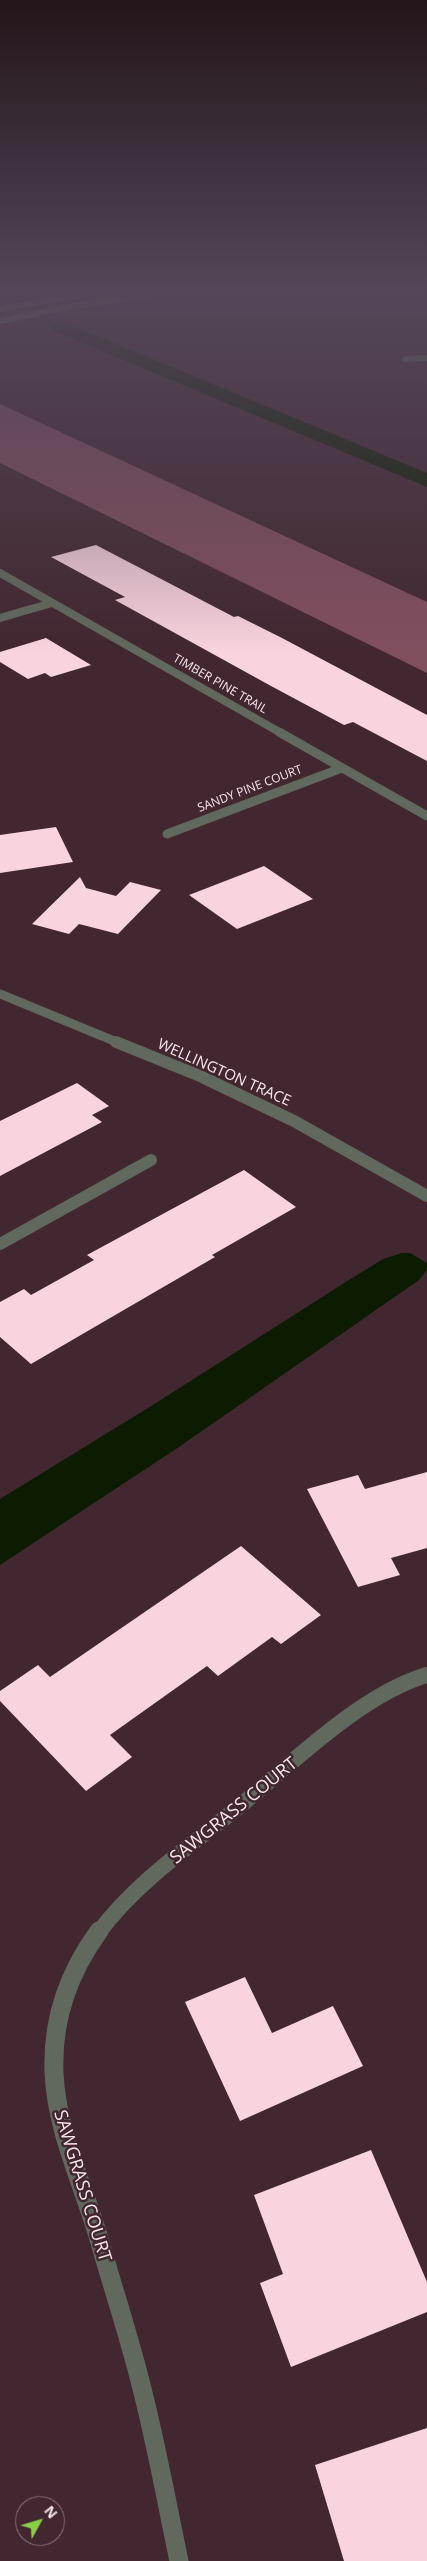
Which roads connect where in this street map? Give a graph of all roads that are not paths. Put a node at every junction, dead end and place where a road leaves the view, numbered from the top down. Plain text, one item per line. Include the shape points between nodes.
1 (0, 573) edge
2 (52, 603) junction
3 (0, 618) edge
4 (342, 768) junction
5 (427, 816) edge
6 (167, 834) dead end
7 (1, 996) edge
8 (151, 1160) dead end
9 (427, 1196) edge
10 (0, 1244) edge
11 (427, 1675) edge
12 (179, 2561) edge

1 - 2 street, TIMBER PINE TRAIL
2 - 3 street
2 - 4 street, TIMBER PINE TRAIL
4 - 5 street, TIMBER PINE TRAIL
4 - 6 street, SANDY PINE COURT
7 - 9 street, WELLINGTON TRACE via 200,1076 294,1121
8 - 10 street
11 - 12 street, SAWGRASS COURT via 410,1680 364,1705 138,1888 111,1913 89,1942 72,1976 60,2013 54,2051 55,2091 62,2130 90,2209 139,2378

